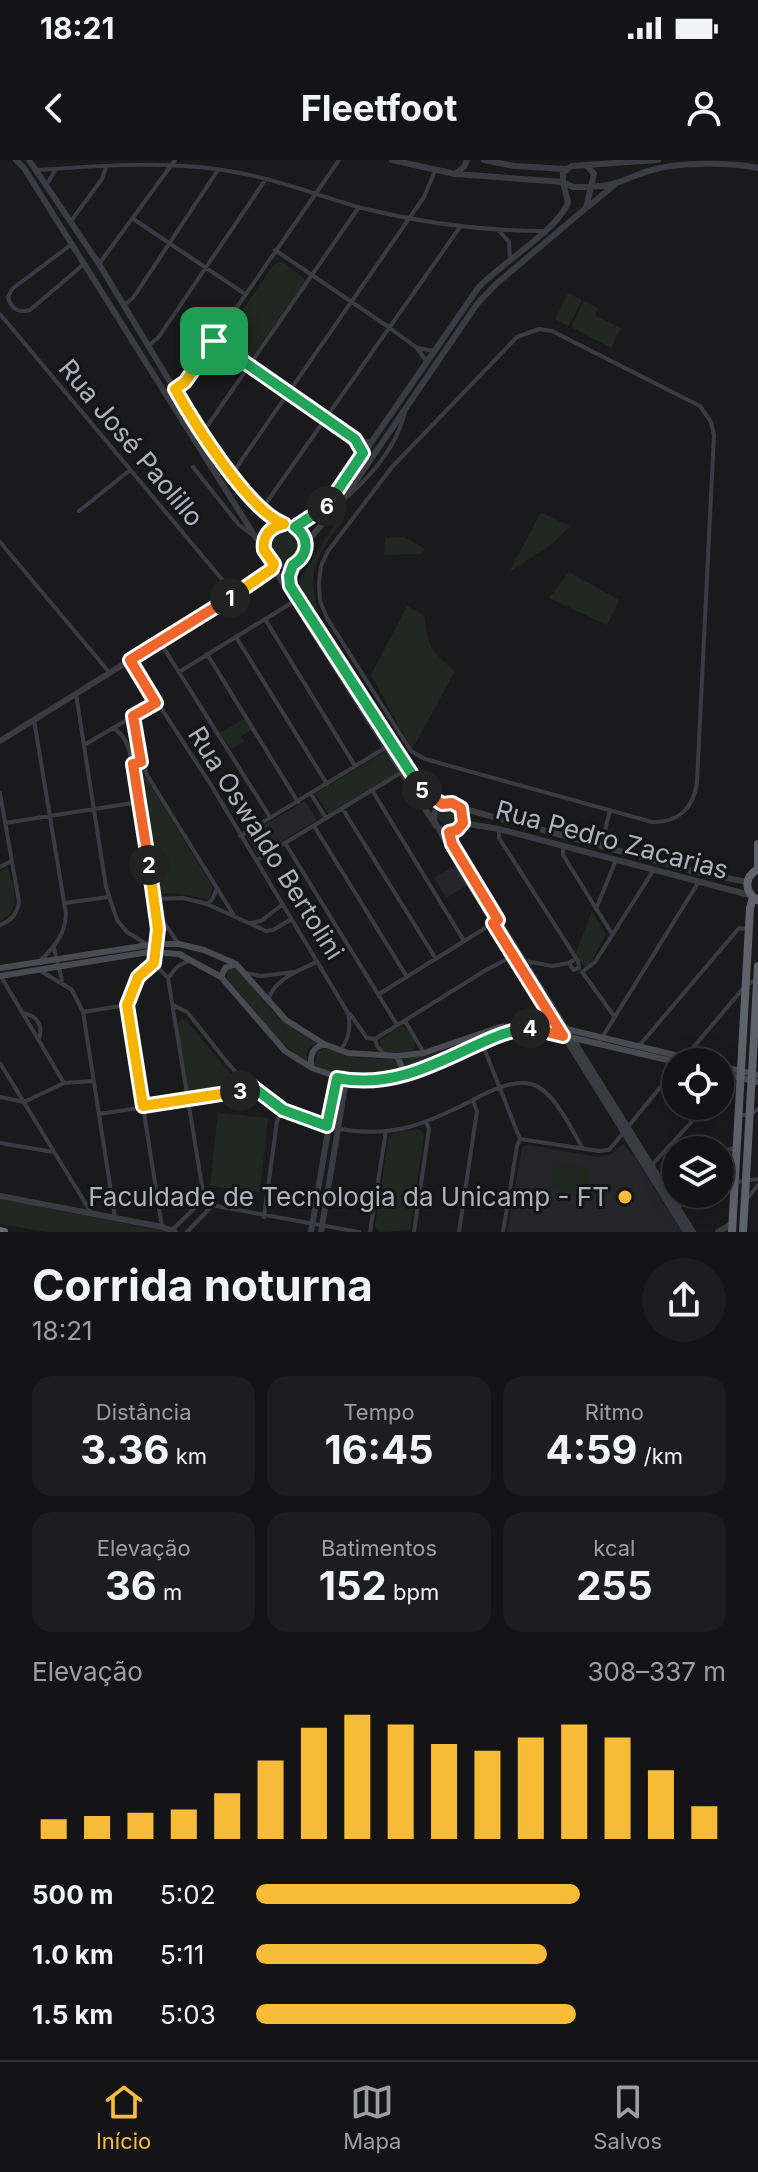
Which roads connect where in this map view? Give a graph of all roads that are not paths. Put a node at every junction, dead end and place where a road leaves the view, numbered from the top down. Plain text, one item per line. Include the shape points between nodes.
1 (16, 160) edge
2 (29, 160) edge
3 (175, 160) edge
4 (339, 160) edge
5 (392, 160) edge
6 (421, 160) edge
7 (467, 160) edge
8 (484, 160) edge
9 (658, 160) edge
10 (169, 166) junction
11 (106, 167) junction
12 (588, 167) junction
13 (758, 168) edge
14 (56, 169) junction
15 (218, 169) junction
16 (566, 169) junction
17 (37, 170) junction
18 (432, 170) junction
19 (455, 174) junction
20 (266, 179) junction
21 (563, 182) junction
22 (47, 184) junction
23 (615, 184) junction
24 (592, 186) junction
25 (314, 193) junction
26 (359, 207) junction
27 (586, 208) junction
28 (132, 218) junction
29 (409, 219) junction
30 (71, 222) junction
31 (460, 227) junction
32 (498, 230) junction
33 (544, 231) junction
34 (170, 243) junction
35 (72, 244) junction
36 (275, 250) junction
37 (510, 258) junction
38 (85, 264) junction
39 (99, 264) junction
40 (206, 268) junction
41 (312, 275) junction
42 (245, 294) junction
43 (351, 302) junction
44 (124, 305) junction
45 (0, 314) edge
46 (390, 328) junction
47 (214, 341) junction
48 (149, 345) junction
49 (417, 348) junction
50 (434, 351) junction
51 (427, 362) junction
52 (250, 366) junction
53 (175, 389) junction
54 (288, 392) junction
55 (407, 406) junction
56 (326, 418) junction
57 (199, 431) junction
58 (355, 439) junction
59 (371, 442) junction
60 (363, 453) junction
61 (392, 455) junction
62 (386, 462) junction
63 (193, 467) dead end
64 (130, 470) junction
65 (232, 474) junction
66 (343, 500) junction
67 (262, 509) junction
68 (79, 511) dead end
69 (284, 524) junction
70 (295, 527) junction
71 (256, 538) junction
72 (0, 542) edge
73 (306, 543) junction
74 (263, 544) junction
75 (275, 565) junction
76 (293, 565) junction
77 (235, 595) junction
78 (294, 602) junction
79 (265, 619) junction
80 (236, 637) junction
81 (160, 642) junction
82 (207, 654) junction
83 (130, 660) junction
84 (179, 672) junction
85 (110, 673) junction
86 (76, 694) junction
87 (156, 703) junction
88 (133, 716) junction
89 (34, 720) junction
90 (114, 728) junction
91 (0, 741) edge
92 (84, 745) junction
93 (389, 745) junction
94 (141, 762) junction
95 (133, 764) junction
96 (355, 766) junction
97 (402, 772) junction
98 (416, 782) junction
99 (327, 784) junction
100 (372, 790) junction
101 (0, 793) edge
102 (311, 794) junction
103 (139, 802) junction
104 (298, 802) junction
105 (442, 804) junction
106 (342, 808) junction
107 (461, 808) junction
108 (94, 809) junction
109 (610, 810) junction
110 (50, 816) junction
111 (270, 817) junction
112 (326, 818) junction
113 (5, 823) junction
114 (463, 823) junction
115 (314, 826) junction
116 (438, 828) junction
117 (499, 829) junction
118 (449, 832) junction
119 (240, 836) junction
120 (285, 843) junction
121 (758, 844) edge
122 (563, 846) junction
123 (601, 847) junction
124 (616, 860) junction
125 (11, 861) junction
126 (256, 861) junction
127 (0, 867) edge
128 (758, 869) edge
129 (653, 871) junction
130 (747, 882) junction
131 (698, 883) junction
132 (217, 888) junction
133 (109, 897) junction
134 (754, 898) edge
135 (154, 899) junction
136 (64, 903) junction
137 (207, 904) junction
138 (282, 905) junction
139 (596, 909) junction
140 (156, 911) junction
141 (233, 914) junction
142 (290, 920) junction
143 (496, 921) junction
144 (250, 923) junction
145 (0, 925) edge
146 (749, 929) junction
147 (612, 935) junction
148 (464, 941) junction
149 (179, 944) junction
150 (54, 948) junction
151 (152, 952) junction
152 (514, 956) junction
153 (436, 959) junction
154 (193, 960) junction
155 (522, 960) junction
156 (317, 962) junction
157 (571, 962) junction
158 (747, 962) junction
159 (58, 963) junction
160 (758, 963) edge
161 (236, 964) junction
162 (543, 965) junction
163 (38, 966) junction
164 (0, 968) edge
165 (579, 970) junction
166 (296, 971) junction
167 (246, 973) junction
168 (0, 976) edge
169 (221, 977) junction
170 (407, 977) junction
171 (533, 977) junction
172 (168, 978) junction
173 (758, 979) edge
174 (63, 982) junction
175 (746, 985) junction
176 (379, 994) junction
177 (268, 1003) junction
178 (127, 1005) junction
179 (173, 1005) junction
180 (83, 1012) junction
181 (23, 1013) junction
182 (348, 1013) junction
183 (614, 1016) junction
184 (404, 1020) junction
185 (397, 1025) junction
186 (564, 1032) junction
187 (756, 1035) edge
188 (375, 1039) junction
189 (39, 1040) junction
190 (600, 1041) junction
191 (482, 1043) junction
192 (324, 1044) junction
193 (692, 1048) edge
194 (340, 1050) junction
195 (638, 1050) junction
196 (424, 1053) junction
197 (386, 1056) junction
198 (397, 1056) junction
199 (662, 1057) edge
200 (0, 1063) edge
201 (312, 1068) junction
202 (734, 1073) edge
203 (734, 1074) edge
204 (739, 1075) junction
205 (337, 1078) junction
206 (398, 1078) junction
207 (755, 1078) edge
208 (734, 1079) edge
209 (346, 1080) junction
210 (93, 1081) junction
211 (64, 1083) junction
212 (250, 1085) junction
213 (662, 1085) edge
214 (501, 1088) junction
215 (0, 1097) edge
216 (188, 1100) junction
217 (473, 1101) junction
218 (24, 1102) junction
219 (143, 1106) junction
220 (283, 1110) junction
221 (754, 1112) edge
222 (99, 1114) junction
223 (739, 1115) junction
224 (693, 1120) edge
225 (426, 1122) junction
226 (327, 1126) junction
227 (337, 1128) junction
228 (386, 1131) junction
229 (626, 1132) junction
230 (520, 1139) junction
231 (0, 1143) edge
232 (738, 1147) junction
233 (748, 1147) junction
234 (734, 1148) edge
235 (583, 1149) junction
236 (53, 1152) junction
237 (649, 1167) junction
238 (736, 1182) junction
239 (747, 1182) junction
240 (758, 1182) edge
241 (0, 1196) edge
242 (203, 1200) junction
243 (746, 1201) junction
244 (211, 1207) junction
245 (676, 1210) junction
246 (92, 1214) junction
247 (264, 1217) junction
248 (115, 1218) junction
249 (162, 1227) junction
250 (732, 1227) edge
251 (312, 1228) edge
252 (321, 1229) edge
253 (174, 1231) edge
254 (187, 1232) edge
255 (359, 1232) edge
256 (370, 1232) edge
257 (414, 1232) edge
258 (459, 1232) edge
259 (503, 1232) edge
260 (686, 1232) edge
261 (693, 1232) edge
262 (718, 1232) edge
263 (741, 1232) edge

1 - 35 street
2 - 17 street
3 - 10 street
4 - 25 street
5 - 18 street
6 - 18 street
7 - 19 street
8 - 16 street
9 - 12 street
10 - 11 street
10 - 15 street
10 - 28 street
11 - 14 street
11 - 30 street
12 - 16 street
12 - 24 street via 594,174
13 - 23 street via 673,166
14 - 17 street
14 - 22 street
15 - 20 street
15 - 34 street
16 - 21 street
17 - 22 street
18 - 19 street
18 - 29 street via 424,197
19 - 21 street
20 - 25 street
20 - 40 street
21 - 24 street
21 - 33 street via 565,211
22 - 30 street
23 - 24 street
23 - 27 street
24 - 27 street
25 - 26 street
25 - 36 street
26 - 29 street
26 - 41 street
27 - 55 street via 477,304
28 - 34 street
28 - 39 street
29 - 31 street
29 - 43 street
30 - 39 street
31 - 32 street
31 - 46 street
32 - 33 street
32 - 37 street via 509,242
33 - 37 street
34 - 40 street
34 - 44 street
35 - 38 street
35 - 38 street via 12,289 9,303 21,312 30,310
36 - 41 street
36 - 42 street
37 - 50 street via 478,288
38 - 71 street
39 - 44 street
40 - 42 street
40 - 48 street
41 - 43 street
41 - 52 street
42 - 47 street
43 - 46 street
43 - 54 street
44 - 48 street
45 - 64 street, Rua José Paolillo
46 - 49 street
46 - 56 street
47 - 52 street
47 - 53 street
48 - 53 street
49 - 50 street
49 - 51 street
50 - 51 street
51 - 59 street
52 - 54 street
52 - 57 street
53 - 57 street
54 - 56 street
54 - 65 street
55 - 61 street
55 - 66 street
56 - 58 street
56 - 67 street
57 - 65 street
58 - 59 street
58 - 60 street
59 - 60 street
60 - 70 street via 328,505
61 - 62 street
61 - 62 street
61 - 109 street via 517,337 539,329 552,331 707,414 714,435 696,794 684,812 665,822
62 - 66 street
62 - 109 street via 328,551 321,566 320,601 403,740 425,759
63 - 71 street via 239,525
64 - 68 street
64 - 77 street, Rua José Paolillo
65 - 67 street
66 - 73 street
67 - 69 street
69 - 70 street
69 - 74 street via 267,532
70 - 73 street
71 - 74 street
72 - 85 street
73 - 76 street via 303,556
74 - 75 street
75 - 76 street
75 - 77 street
75 - 78 street
76 - 93 street via 290,586
77 - 81 street
78 - 79 street
78 - 93 street
79 - 80 street
79 - 96 street
80 - 82 street
80 - 99 street
81 - 83 street
81 - 84 street
82 - 84 street
82 - 104 street
83 - 85 street
83 - 87 street, Rua Oswaldo Bertolini
84 - 111 street
85 - 86 street
86 - 89 street
86 - 92 street
87 - 88 street
87 - 119 street, Rua Oswaldo Bertolini
88 - 90 street
88 - 94 street
89 - 91 street
89 - 110 street
90 - 92 street
90 - 95 street via 125,739
92 - 108 street
93 - 96 street
93 - 97 street
93 - 98 street
94 - 95 street
94 - 132 street
95 - 103 street
96 - 99 street
97 - 98 street
97 - 100 street
97 - 116 street
98 - 105 street
99 - 102 street
100 - 106 street
100 - 148 street
101 - 113 street
102 - 104 street
102 - 112 street
103 - 108 street
103 - 135 street
104 - 111 street
105 - 107 street
105 - 116 street via 435,811
106 - 112 street
106 - 153 street
107 - 114 street
107 - 123 street, Rua Pedro Zacarias
108 - 110 street
108 - 133 street
109 - 123 street
110 - 113 street
110 - 136 street
111 - 119 street
112 - 115 street
113 - 125 street
114 - 117 street, Rua Pedro Zacarias
114 - 118 street
115 - 120 street
115 - 170 street
116 - 118 street
116 - 143 street
117 - 122 street, Rua Pedro Zacarias
117 - 157 street via 499,838 571,951
118 - 143 street
119 - 126 street, Rua Oswaldo Bertolini
120 - 126 street
120 - 176 street
121 - 128 highway
122 - 124 street, Rua Pedro Zacarias
122 - 139 street via 563,855
123 - 130 street, Rua Pedro Zacarias
124 - 129 street, Rua Pedro Zacarias
124 - 139 street
125 - 127 street
125 - 145 street via 18,911
126 - 138 street, Rua Oswaldo Bertolini
128 - 130 highway
129 - 131 street, Rua Pedro Zacarias
129 - 147 street
130 - 134 highway
131 - 134 street, Rua Pedro Zacarias
131 - 183 street
132 - 137 street
132 - 141 street
133 - 136 street
133 - 151 street via 117,920
134 - 146 highway
135 - 137 street
135 - 140 street
136 - 150 street via 65,924
137 - 141 street
138 - 142 street, Rua Oswaldo Bertolini
138 - 144 street
139 - 147 street
140 - 149 street
140 - 151 street via 158,935
141 - 144 street
142 - 144 street via 266,931
142 - 156 street, Rua Oswaldo Bertolini
143 - 148 street
143 - 152 street
143 - 155 street
146 - 158 highway
146 - 195 street via 739,928
147 - 165 street via 595,962
148 - 153 street
149 - 151 main road
149 - 161 main road
150 - 159 street
150 - 163 street
151 - 154 main road
151 - 159 main road
151 - 172 street
151 - 178 street
152 - 184 street
152 - 186 street
153 - 170 street
154 - 169 main road
154 - 172 street
155 - 162 street
155 - 171 street
156 - 166 street
156 - 182 street, Rua Oswaldo Bertolini
157 - 162 street
157 - 165 street
157 - 165 street via 578,961
158 - 160 street
158 - 175 highway
159 - 163 main road
159 - 174 street
160 - 173 highway
161 - 167 main road
161 - 169 main road via 225,968
162 - 171 street
163 - 164 main road
163 - 168 main road
163 - 174 street
165 - 183 street
166 - 167 street
166 - 177 street via 271,991
167 - 177 main road
168 - 181 street
169 - 201 main road via 285,1051
170 - 176 street
171 - 186 street
172 - 179 street
173 - 175 street
173 - 187 highway
174 - 180 street
175 - 193 street
175 - 204 highway
176 - 185 street
177 - 192 main road
178 - 180 street
178 - 219 street
179 - 212 street via 187,1012
179 - 216 street
180 - 210 street
181 - 189 street
181 - 189 street via 38,1020
182 - 188 street, Rua Oswaldo Bertolini via 367,1038
182 - 194 street via 350,1029
183 - 190 street
184 - 185 street
184 - 196 street
185 - 188 street
186 - 190 main road
186 - 191 main road via 516,1029
186 - 196 main road via 531,1024 500,1027
186 - 229 street
187 - 207 highway
188 - 197 street, Rua Oswaldo Bertolini
189 - 211 street
190 - 195 main road
191 - 206 main road
191 - 214 street
192 - 194 main road
192 - 201 main road via 313,1050
194 - 197 main road
195 - 199 main road
196 - 198 main road
197 - 198 main road
198 - 206 main road via 402,1067
200 - 218 street
201 - 205 main road
202 - 204 main road
203 - 204 main road
204 - 207 main road
204 - 208 street
204 - 223 highway
205 - 209 main road
205 - 226 street
206 - 209 main road
207 - 221 highway
209 - 227 street
210 - 211 street
210 - 222 street
211 - 218 street
212 - 216 street via 237,1093
212 - 220 street
213 - 229 street
214 - 217 street
214 - 230 street
214 - 235 street via 517,1082 540,1087
215 - 218 street
216 - 219 street
216 - 242 street
217 - 225 street
217 - 258 street via 477,1111
218 - 236 street
219 - 222 street
219 - 249 street
220 - 226 street
220 - 247 street
221 - 223 street
221 - 233 highway
222 - 248 street
223 - 232 highway
224 - 237 street
225 - 228 street
225 - 257 street
226 - 227 street
226 - 251 street
227 - 228 street
227 - 252 street
228 - 256 street
229 - 235 street via 609,1150
229 - 237 street
230 - 235 street
230 - 259 street
231 - 236 street
232 - 233 street
232 - 234 street
232 - 238 highway
233 - 239 highway
236 - 246 street
237 - 245 street
238 - 239 street
238 - 250 highway
239 - 240 street
239 - 243 highway
240 - 243 street
241 - 246 street
242 - 244 street
242 - 253 street
243 - 263 highway
244 - 247 street
244 - 254 street
245 - 260 street
245 - 261 street
246 - 248 street
247 - 251 street
248 - 249 street
249 - 253 street
250 - 262 street
250 - 263 highway via 738,1225
251 - 252 street
252 - 255 street

